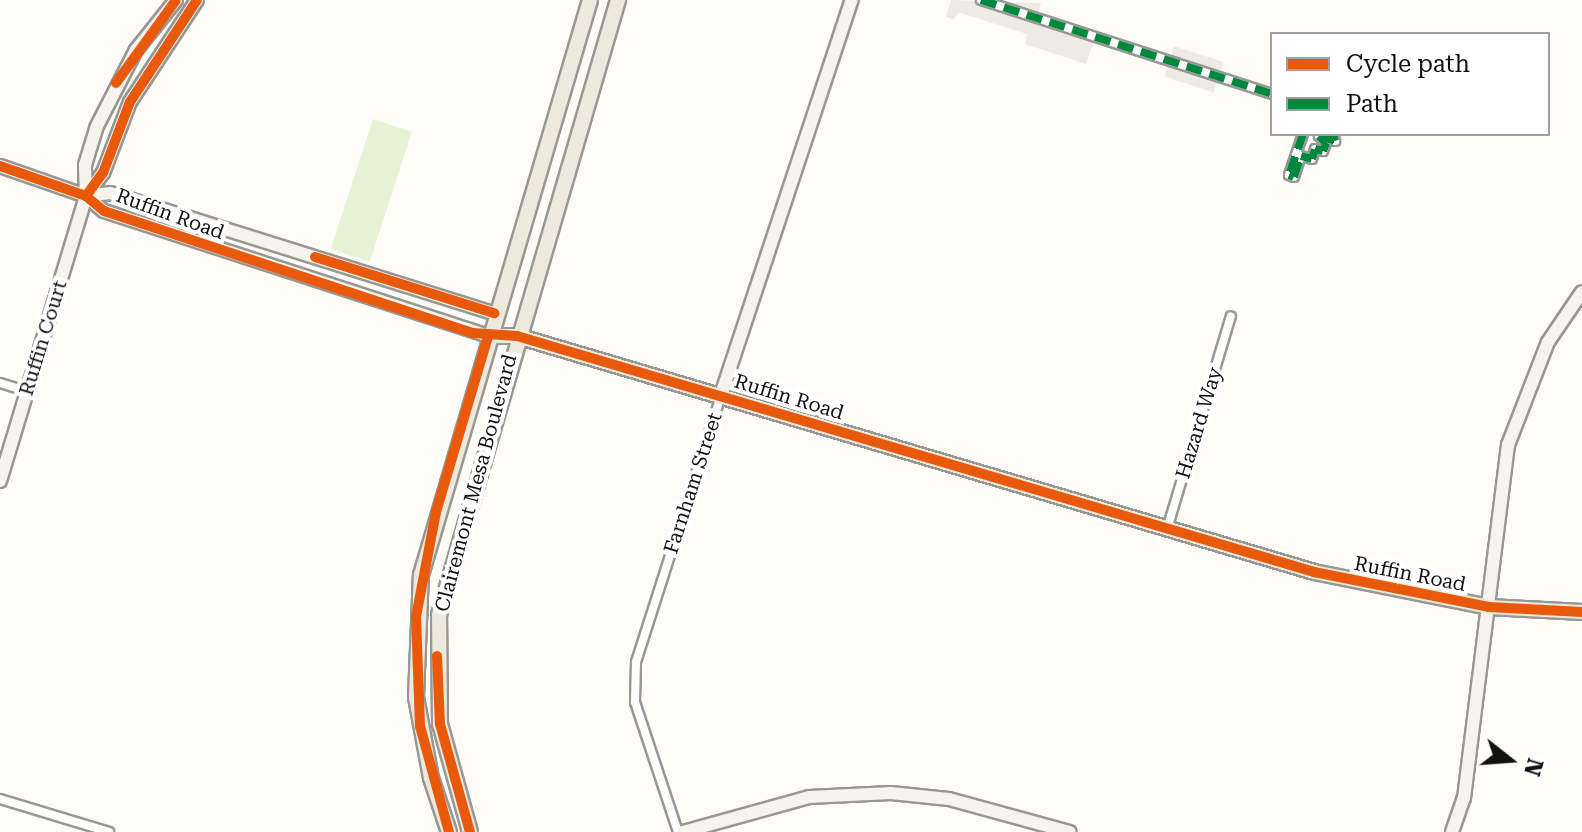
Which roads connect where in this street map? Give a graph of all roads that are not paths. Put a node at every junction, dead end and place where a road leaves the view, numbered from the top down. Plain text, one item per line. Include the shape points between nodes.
1 (176, 0) edge
2 (197, 0) edge
3 (590, 0) edge
4 (618, 0) edge
5 (852, 0) edge
6 (981, 0) edge
7 (1270, 93) edge
8 (1302, 136) edge
9 (1319, 136) edge
10 (1319, 136) edge
11 (1334, 136) edge
12 (0, 166) edge
13 (86, 196) junction
14 (1582, 292) edge
15 (494, 313) junction
16 (1231, 316) dead end
17 (488, 336) junction
18 (517, 336) junction
19 (0, 383) edge
20 (27, 391) junction
21 (721, 395) junction
22 (0, 481) edge
23 (1167, 529) junction
24 (1489, 607) junction
25 (1582, 612) edge
26 (0, 799) edge
27 (109, 832) edge
28 (449, 832) edge
29 (470, 832) edge
30 (680, 832) edge
31 (1070, 832) edge
32 (1452, 832) edge

1 - 13 street via 112,90 85,165
2 - 13 street via 130,102 103,173
3 - 15 main road, Clairemont Mesa Boulevard
4 - 18 main road, Clairemont Mesa Boulevard
5 - 21 street, Farnham Street
6 - 7 street
8 - 9 street via 1289,175 1294,177 1301,156 1312,159 1315,149 1323,151 1326,143
10 - 11 street via 1335,141
12 - 13 street, Ruffin Road
13 - 15 street, Ruffin Road via 110,193
13 - 17 street, Ruffin Road via 104,211
13 - 20 street, Ruffin Court
14 - 24 street via 1548,342 1508,445
15 - 17 main road, Clairemont Mesa Boulevard
15 - 18 main road, Ruffin Road
16 - 23 street, Hazard Way
17 - 18 main road, Ruffin Road
17 - 28 main road, Clairemont Mesa Boulevard via 436,512 416,617 420,726
18 - 21 main road, Ruffin Road
18 - 29 main road, Clairemont Mesa Boulevard via 439,615 440,724
19 - 20 street
20 - 22 street, Ruffin Court
21 - 23 main road, Ruffin Road
21 - 30 street, Farnham Street via 636,662 635,702
23 - 24 main road, Ruffin Road via 1394,592
24 - 25 main road, Ruffin Road
24 - 32 street via 1464,798
26 - 27 street
30 - 31 street via 809,797 891,793 949,799

